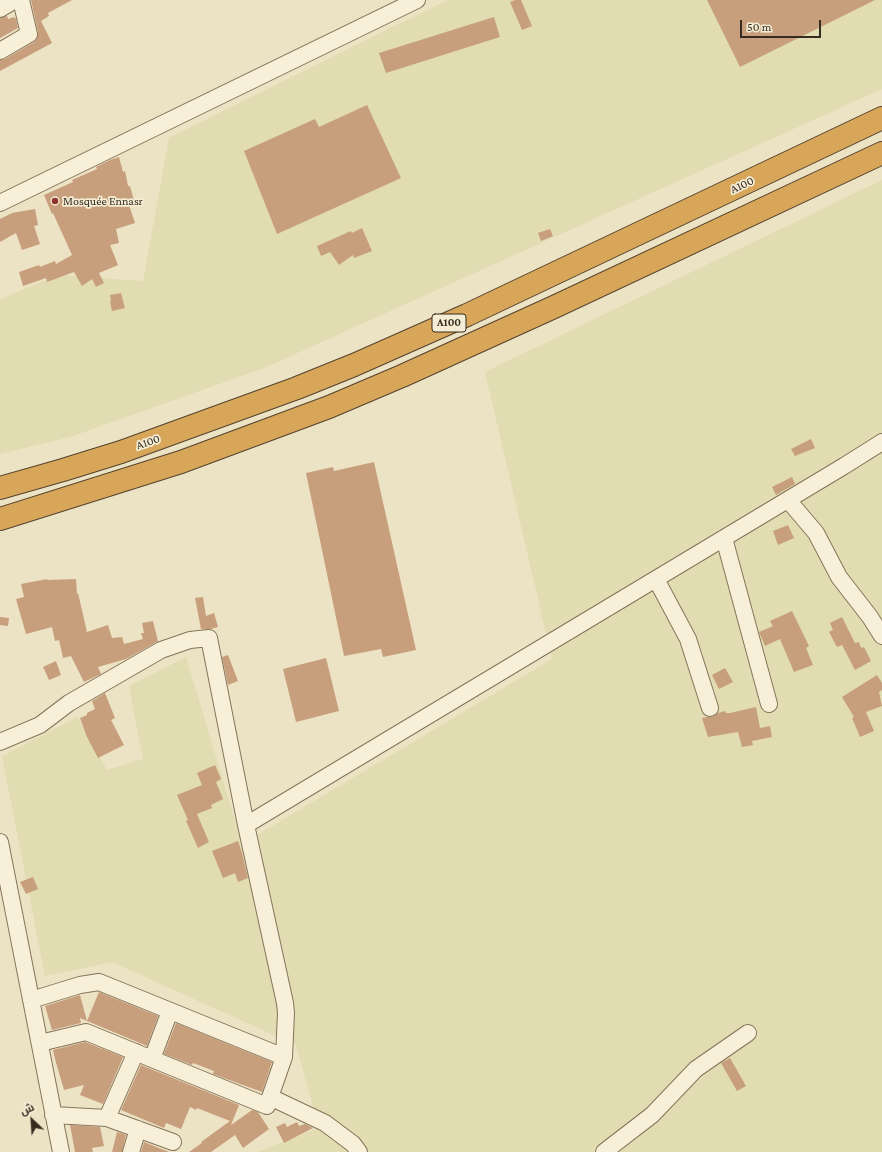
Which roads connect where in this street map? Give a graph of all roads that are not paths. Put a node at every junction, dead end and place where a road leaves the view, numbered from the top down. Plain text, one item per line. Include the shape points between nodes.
1 (15, 0) edge
2 (21, 0) edge
3 (417, 0) edge
4 (0, 9) edge
5 (0, 51) edge
6 (882, 118) edge
7 (882, 153) edge
8 (0, 203) edge
9 (882, 442) edge
10 (0, 488) edge
11 (788, 500) junction
12 (0, 519) edge
13 (724, 538) junction
14 (656, 579) junction
15 (882, 636) edge
16 (768, 704) dead end
17 (710, 708) dead end
18 (0, 742) edge
19 (246, 825) junction
20 (0, 842) edge
21 (31, 1000) junction
22 (170, 1011) junction
23 (748, 1033) dead end
24 (40, 1043) junction
25 (136, 1052) junction
26 (284, 1057) junction
27 (152, 1059) junction
28 (270, 1097) junction
29 (53, 1115) junction
30 (107, 1118) junction
31 (138, 1129) junction
32 (173, 1142) dead end
33 (353, 1149) edge
34 (61, 1152) edge
35 (131, 1152) edge
36 (604, 1152) edge

1 - 4 street
2 - 5 street via 28,34
3 - 8 street
6 - 10 highway, A100 / A100 via 467,315 354,365 121,452
7 - 12 highway, A100 via 395,379 308,415 181,462
9 - 11 street
11 - 13 street
11 - 15 street via 816,533 839,576
13 - 14 street
13 - 16 street
14 - 17 street via 688,639
14 - 19 street
18 - 19 street via 40,724 69,703 161,650 190,640 208,638
19 - 26 street via 285,1002
20 - 21 street
21 - 22 street via 80,985 100,982
21 - 24 street
22 - 26 street
22 - 27 street
23 - 36 street via 696,1069 652,1115
24 - 25 street via 86,1032
24 - 29 street
25 - 27 street
25 - 30 street
26 - 28 street
27 - 28 street via 267,1106
28 - 33 street via 326,1123
29 - 30 street
29 - 34 street
30 - 31 street
31 - 32 street
31 - 35 street

